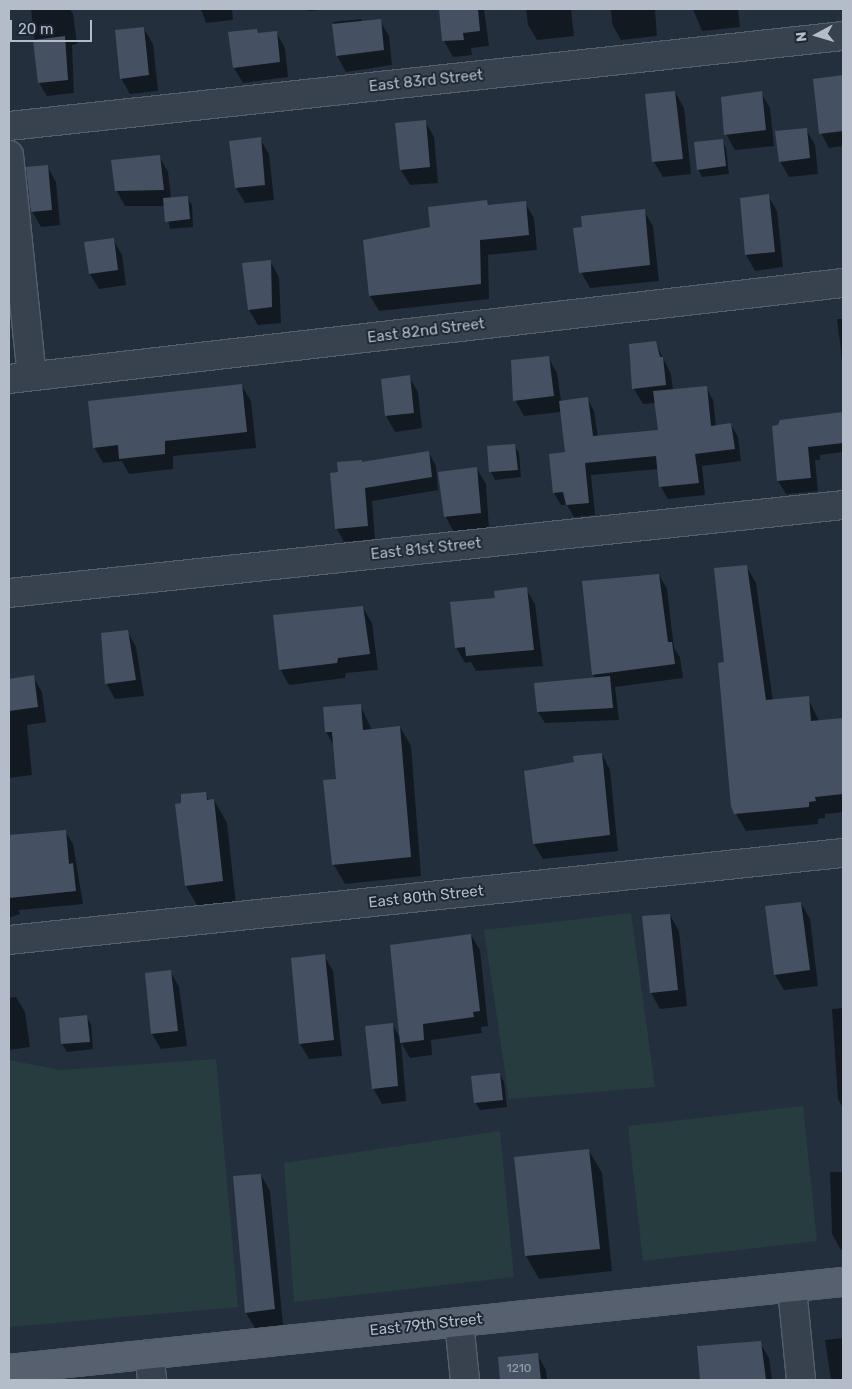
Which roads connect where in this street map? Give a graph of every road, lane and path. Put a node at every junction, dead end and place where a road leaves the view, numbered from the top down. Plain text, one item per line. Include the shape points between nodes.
1 (843, 36) edge
2 (9, 126) edge
3 (9, 154) edge
4 (843, 283) edge
5 (20, 378) edge
6 (843, 506) edge
7 (9, 592) edge
8 (843, 853) edge
9 (9, 940) edge
10 (843, 1282) edge
11 (792, 1288) junction
12 (459, 1322) junction
13 (150, 1367) edge
14 (9, 1369) edge
15 (465, 1380) edge
16 (801, 1380) edge

1 - 2 street, East 83rd Street
3 - 5 street
4 - 5 street, East 82nd Street
6 - 7 street, East 81st Street
8 - 9 street, East 80th Street
10 - 11 main road, East 79th Street
11 - 12 main road, East 79th Street
11 - 16 street
12 - 13 main road, East 79th Street
12 - 15 street
13 - 14 main road, East 79th Street

